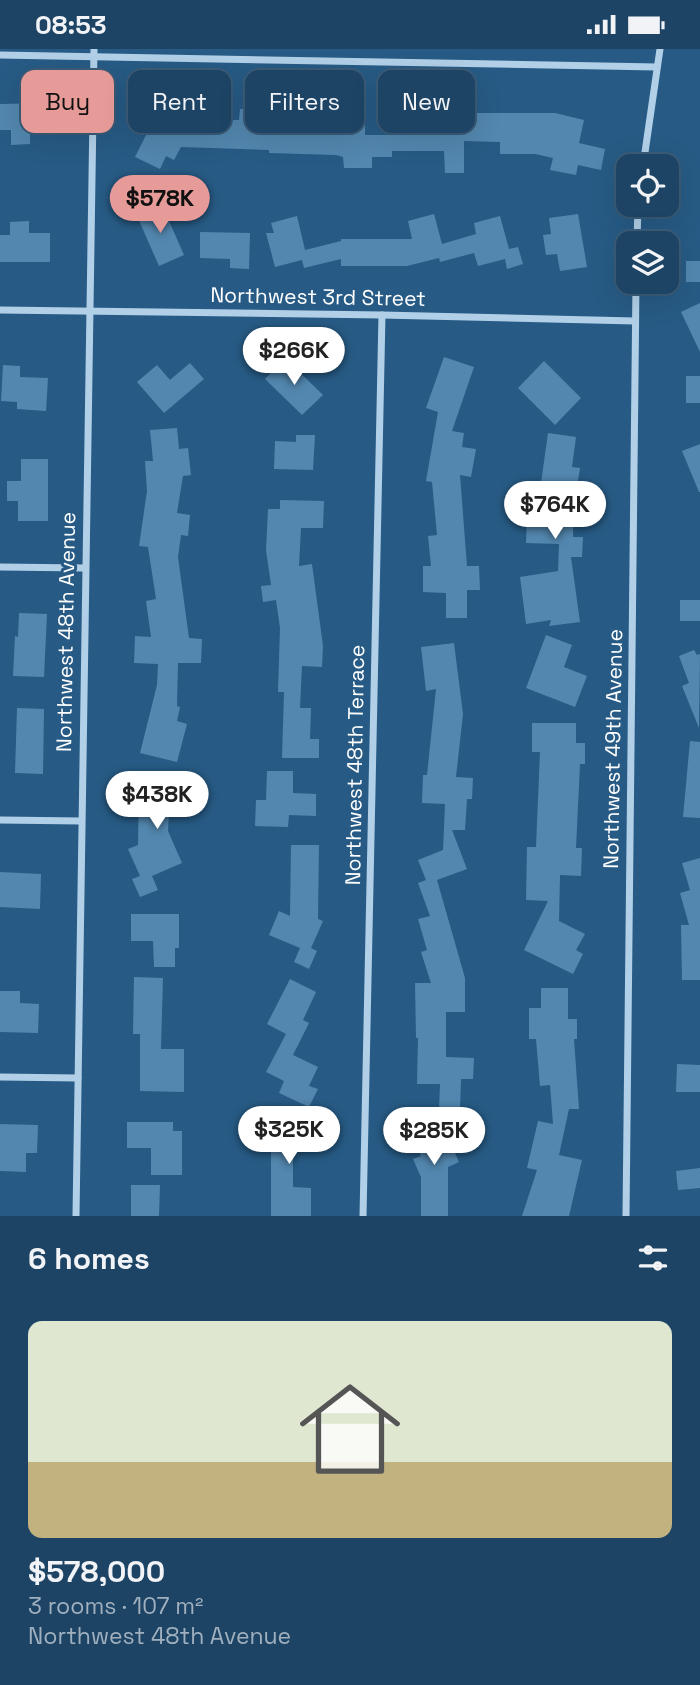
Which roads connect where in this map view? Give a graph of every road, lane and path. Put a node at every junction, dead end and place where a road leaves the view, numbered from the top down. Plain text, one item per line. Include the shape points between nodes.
1 (660, 49) edge
2 (94, 53) edge
3 (0, 55) edge
4 (657, 67) junction
5 (645, 154) edge
6 (636, 294) edge
7 (0, 310) edge
8 (88, 312) junction
9 (382, 315) junction
10 (635, 321) junction
11 (0, 567) edge
12 (84, 568) junction
13 (0, 820) edge
14 (81, 821) junction
15 (0, 1077) edge
16 (78, 1078) junction
17 (76, 1216) edge
18 (363, 1216) edge
19 (626, 1216) edge

1 - 4 street
2 - 3 street
2 - 4 street
2 - 8 street, Northwest 48th Avenue
4 - 5 street
6 - 10 street, Northwest 49th Avenue
7 - 8 street, Northwest 3rd Street
8 - 9 street, Northwest 3rd Street
8 - 12 street, Northwest 48th Avenue
9 - 10 street, Northwest 3rd Street
9 - 18 street, Northwest 48th Terrace
10 - 19 street, Northwest 49th Avenue
11 - 12 street
12 - 14 street, Northwest 48th Avenue
13 - 14 street
14 - 16 street, Northwest 48th Avenue
15 - 16 street
16 - 17 street, Northwest 48th Avenue

